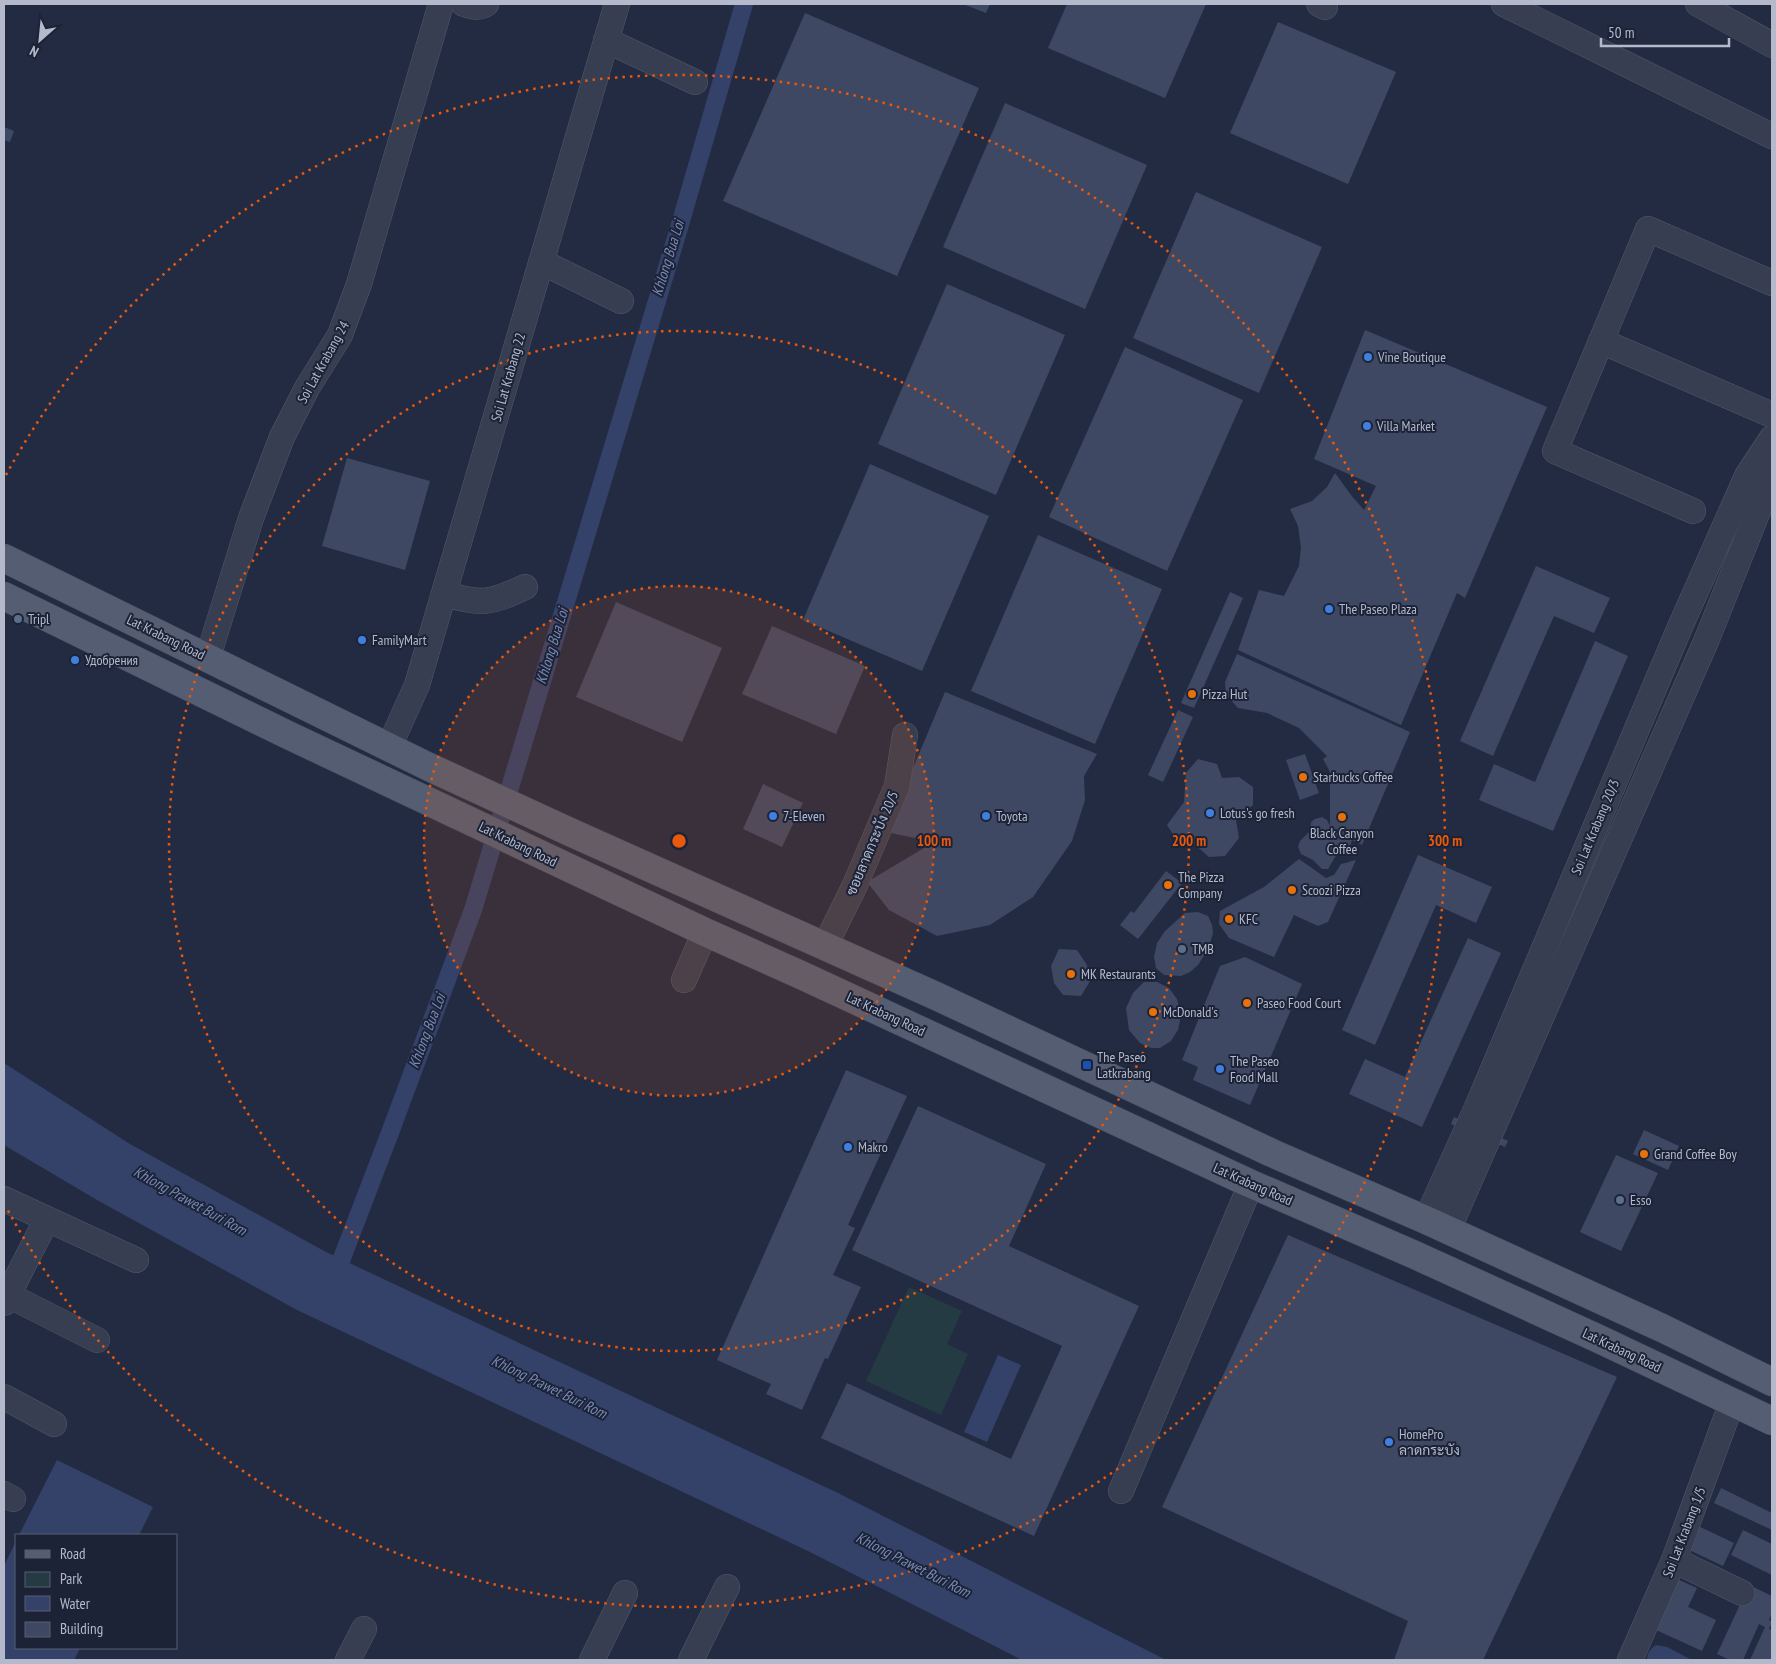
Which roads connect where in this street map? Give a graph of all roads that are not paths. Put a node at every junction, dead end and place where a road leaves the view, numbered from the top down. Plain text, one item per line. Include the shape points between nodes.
1 (441, 4) edge
2 (464, 4) edge
3 (486, 4) edge
4 (617, 4) edge
5 (1504, 4) edge
6 (1698, 4) edge
7 (606, 40) junction
8 (1772, 45) edge
9 (695, 82) dead end
10 (1772, 136) edge
11 (542, 262) junction
12 (1772, 284) edge
13 (621, 301) dead end
14 (1601, 342) junction
15 (1772, 415) edge
16 (1772, 438) edge
17 (1772, 456) edge
18 (1693, 511) dead end
19 (4, 558) edge
20 (1711, 558) junction
21 (1736, 569) junction
22 (526, 587) dead end
23 (445, 594) junction
24 (4, 596) edge
25 (1680, 627) junction
26 (1707, 639) junction
27 (208, 657) junction
28 (905, 735) dead end
29 (389, 747) junction
30 (1572, 881) junction
31 (1598, 891) junction
32 (705, 932) junction
33 (825, 946) junction
34 (684, 980) dead end
35 (967, 1010) junction
36 (1516, 1045) junction
37 (954, 1046) junction
38 (1249, 1183) junction
39 (4, 1200) edge
40 (47, 1220) junction
41 (1437, 1225) junction
42 (136, 1260) dead end
43 (6, 1299) edge
44 (97, 1340) dead end
45 (1772, 1382) edge
46 (4, 1397) edge
47 (1732, 1402) junction
48 (1772, 1421) edge
49 (54, 1424) dead end
50 (1121, 1491) dead end
51 (1674, 1560) junction
52 (727, 1587) dead end
53 (625, 1593) dead end
54 (1742, 1594) dead end
55 (364, 1629) dead end
56 (348, 1660) edge
57 (592, 1660) edge
58 (691, 1660) edge
59 (1630, 1660) edge

1 - 27 street, Soi Lat Krabang 24 via 360,284 340,335 282,437 251,518
2 - 3 street via 482,7
4 - 7 street, Soi Lat Krabang 22
5 - 10 street
6 - 8 street
7 - 9 street
7 - 11 street, Soi Lat Krabang 22
11 - 13 street
11 - 23 street, Soi Lat Krabang 22
12 - 14 street via 1648,229
14 - 15 street
14 - 18 street via 1554,451
16 - 20 street, Soi Lat Krabang 20/3 via 1747,476
17 - 21 street, Soi Lat Krabang 20/3 via 1768,486
19 - 27 main road, Lat Krabang Road
20 - 21 street
20 - 25 street, Soi Lat Krabang 20/3
21 - 26 street, Soi Lat Krabang 20/3
22 - 23 street via 501,599 482,602
23 - 29 street, Soi Lat Krabang 22 via 417,685
24 - 32 main road, Lat Krabang Road via 288,735
25 - 26 street
25 - 30 street, Soi Lat Krabang 20/3
26 - 31 street, Soi Lat Krabang 20/3
27 - 29 main road, Lat Krabang Road
28 - 33 street, ซอยลาดกระบัง 20/5 via 896,786 855,885
29 - 33 main road, Lat Krabang Road
30 - 31 street
30 - 36 street, Soi Lat Krabang 20/3
31 - 36 street, Soi Lat Krabang 20/3
32 - 34 street
32 - 37 main road, Lat Krabang Road
33 - 35 main road, Lat Krabang Road
35 - 37 main road
35 - 41 main road, Lat Krabang Road via 1169,1106
36 - 41 street, Soi Lat Krabang 20/3
37 - 38 main road, Lat Krabang Road
38 - 47 main road, Lat Krabang Road via 1424,1259
38 - 50 street
39 - 40 street
40 - 42 street
40 - 43 street
41 - 45 main road, Lat Krabang Road
43 - 44 street
46 - 49 street
47 - 48 main road, Lat Krabang Road
47 - 51 street, Soi Lat Krabang 1/5
51 - 54 street
51 - 59 street, Soi Lat Krabang 1/5
52 - 58 street
53 - 57 street
55 - 56 street

